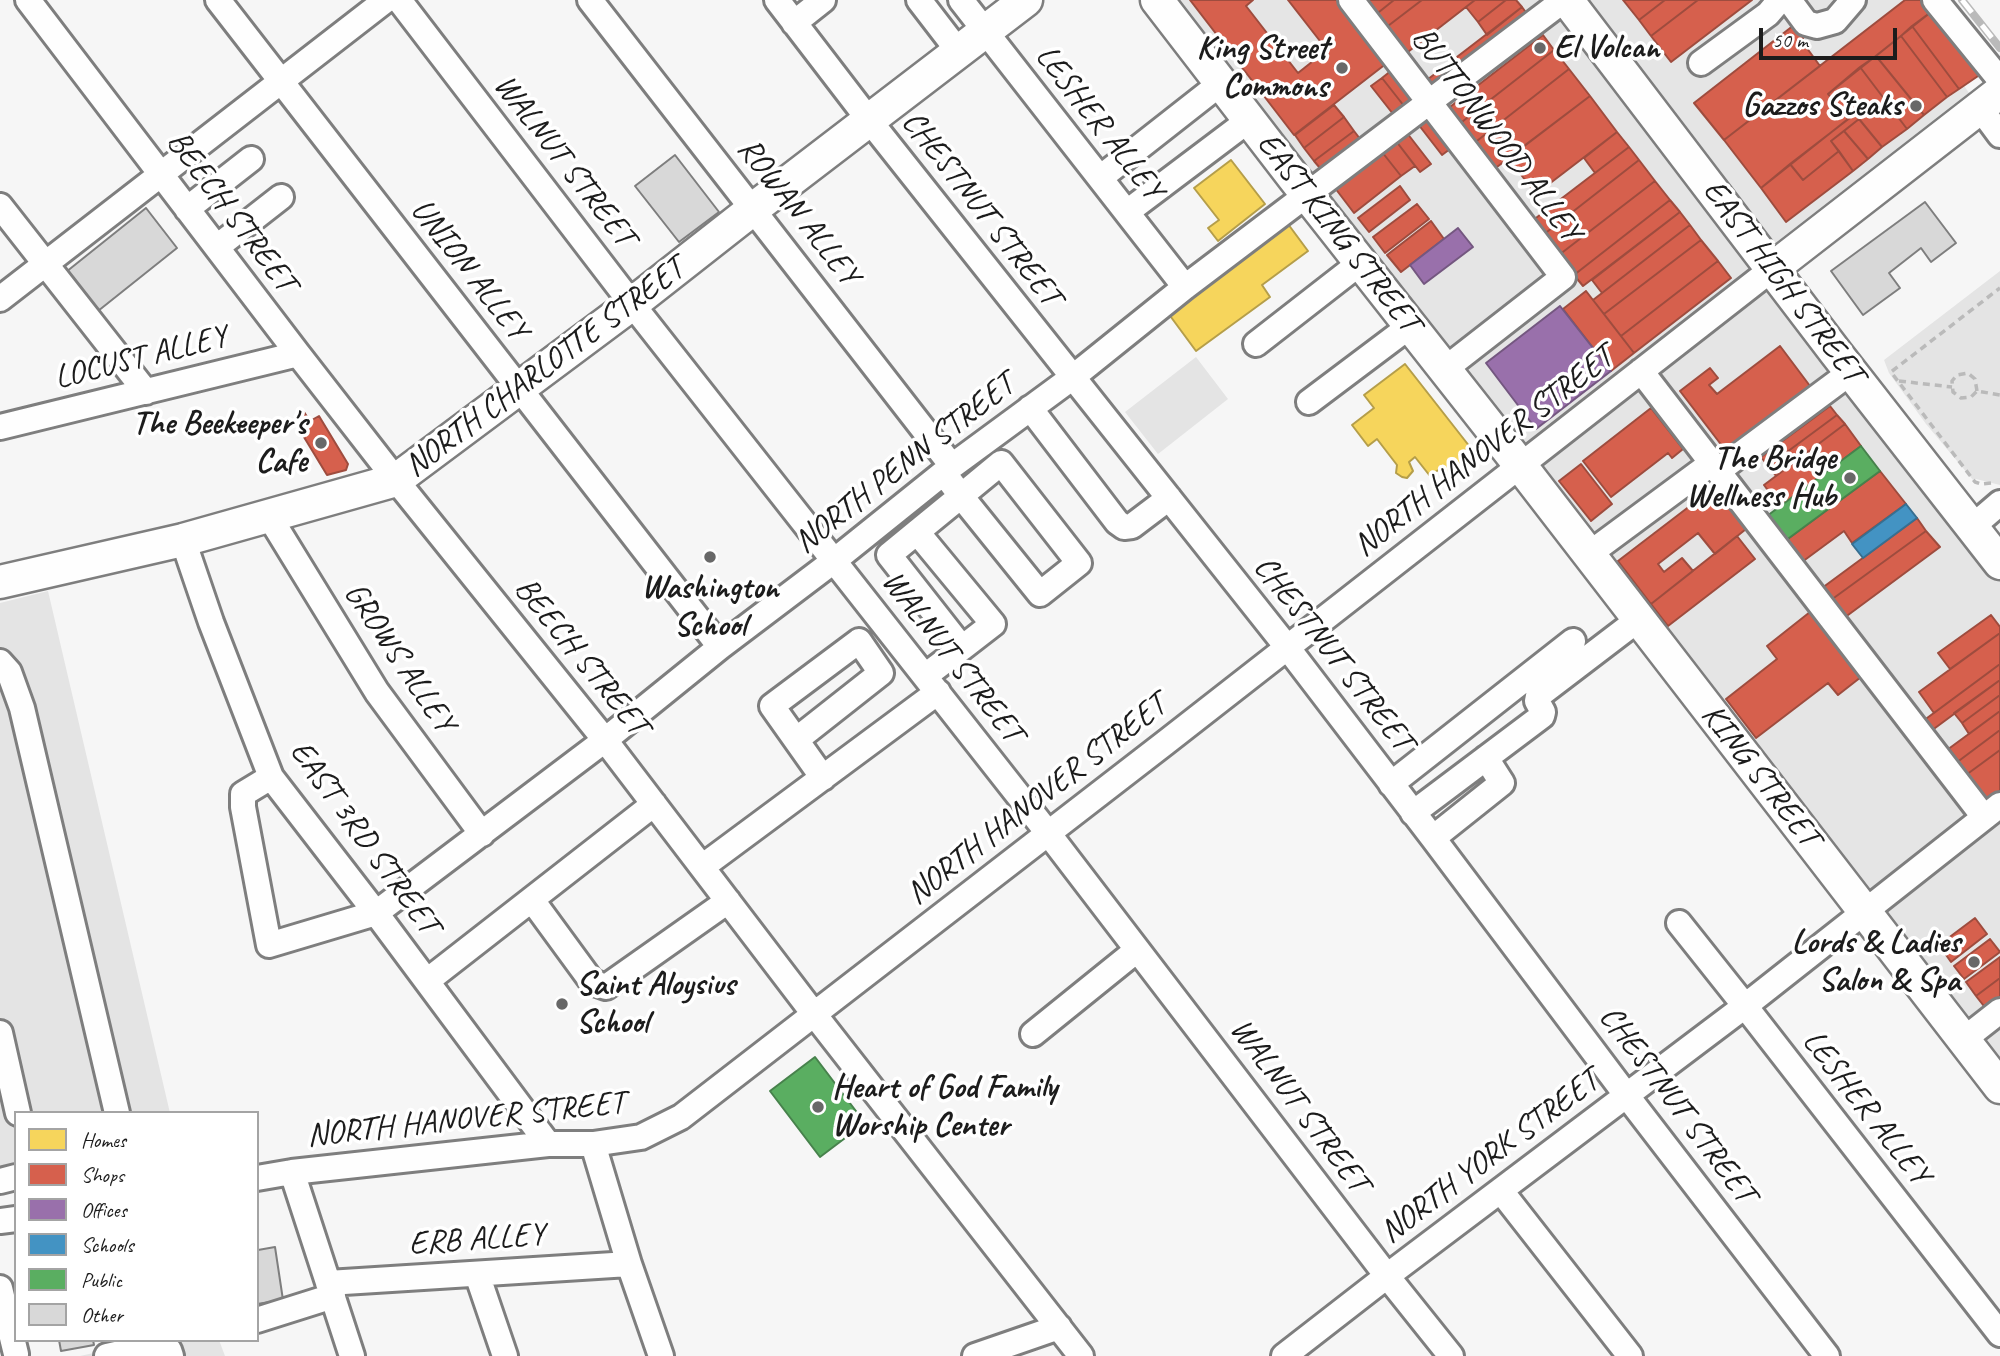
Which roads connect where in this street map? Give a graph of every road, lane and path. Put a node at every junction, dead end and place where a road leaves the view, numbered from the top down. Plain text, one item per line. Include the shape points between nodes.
1 (28, 0) edge
2 (218, 0) edge
3 (386, 0) edge
4 (399, 0) edge
5 (590, 0) edge
6 (777, 0) edge
7 (823, 0) edge
8 (919, 0) edge
9 (961, 0) edge
10 (1026, 0) edge
11 (1157, 0) edge
12 (1352, 0) edge
13 (1566, 0) edge
14 (1780, 0) edge
15 (1789, 0) edge
16 (1853, 0) edge
17 (1935, 0) edge
18 (794, 23) junction
19 (986, 31) junction
20 (959, 52) junction
21 (1701, 63) dead end
22 (2000, 80) edge
23 (281, 82) junction
24 (1221, 83) junction
25 (1990, 100) edge
26 (1430, 103) junction
27 (869, 120) junction
28 (1249, 120) junction
29 (2000, 135) edge
30 (251, 159) dead end
31 (160, 174) junction
32 (1100, 178) junction
33 (1307, 195) junction
34 (281, 197) dead end
35 (0, 206) edge
36 (187, 209) junction
37 (753, 209) junction
38 (1127, 212) junction
39 (217, 247) junction
40 (1360, 263) junction
41 (44, 264) junction
42 (1772, 269) junction
43 (1185, 287) junction
44 (2000, 288) edge
45 (0, 299) edge
46 (632, 304) junction
47 (1410, 326) junction
48 (1256, 344) dead end
49 (298, 354) junction
50 (1444, 369) junction
51 (1641, 371) junction
52 (1851, 372) junction
53 (1073, 377) junction
54 (1898, 380) junction
55 (1952, 387) junction
56 (519, 389) junction
57 (1977, 391) junction
58 (146, 392) junction
59 (2000, 395) edge
60 (1309, 402) dead end
61 (1030, 408) junction
62 (0, 427) edge
63 (1520, 465) junction
64 (1715, 467) junction
65 (948, 469) junction
66 (396, 480) junction
67 (1999, 492) edge
68 (961, 496) junction
69 (1169, 498) junction
70 (269, 516) junction
71 (1972, 527) junction
72 (917, 532) junction
73 (183, 540) junction
74 (1589, 554) junction
75 (835, 560) junction
76 (2000, 563) edge
77 (0, 582) edge
78 (1639, 619) junction
79 (1573, 641) dead end
80 (720, 647) junction
81 (962, 648) junction
82 (1287, 648) junction
83 (0, 662) edge
84 (932, 684) junction
85 (605, 740) junction
86 (796, 740) dead end
87 (1486, 758) junction
88 (271, 777) junction
89 (823, 778) junction
90 (1391, 784) junction
91 (654, 804) junction
92 (1992, 811) edge
93 (1413, 813) junction
94 (1048, 833) junction
95 (482, 834) junction
96 (1433, 838) junction
97 (702, 867) junction
98 (531, 900) junction
99 (728, 901) junction
100 (1864, 911) junction
101 (376, 913) junction
102 (1679, 923) dead end
103 (1138, 950) junction
104 (427, 981) junction
105 (1745, 1006) junction
106 (2000, 1011) edge
107 (814, 1014) junction
108 (0, 1034) edge
109 (1033, 1034) dead end
110 (1963, 1040) junction
111 (2000, 1087) edge
112 (1627, 1096) junction
113 (18, 1111) edge
114 (117, 1111) edge
115 (548, 1144) junction
116 (593, 1144) junction
117 (292, 1172) junction
118 (259, 1178) edge
119 (1501, 1191) junction
120 (629, 1264) junction
121 (477, 1274) junction
122 (1387, 1276) junction
123 (0, 1288) edge
124 (330, 1290) junction
125 (259, 1319) edge
126 (1059, 1327) junction
127 (2000, 1334) edge
128 (16, 1354) dead end
129 (107, 1356) edge
130 (171, 1356) edge
131 (352, 1356) edge
132 (505, 1356) edge
133 (661, 1356) edge
134 (975, 1356) edge
135 (1081, 1356) edge
136 (1284, 1356) edge
137 (1451, 1356) edge
138 (1630, 1356) edge
139 (1827, 1356) edge

1 - 31 street, BEECH STREET
2 - 23 street, UNION ALLEY
3 - 23 street
4 - 46 street, WALNUT STREET
5 - 37 street, ROWAN ALLEY
6 - 18 street, CHESTNUT STREET
7 - 18 street
8 - 20 street
9 - 19 street, LESHER ALLEY
10 - 19 main road, NORTH CHARLOTTE STREET
11 - 24 main road, EAST KING STREET
12 - 26 street, BUTTONWOOD ALLEY
13 - 26 street, NORTH PENN STREET
13 - 42 main road, EAST HIGH STREET
14 - 21 street
15 - 16 street via 1806,23 1817,26 1835,21
17 - 22 street
18 - 27 street, CHESTNUT STREET
19 - 20 main road, NORTH CHARLOTTE STREET
19 - 32 street, LESHER ALLEY
20 - 27 main road, NORTH CHARLOTTE STREET
23 - 31 street
23 - 56 street, UNION ALLEY
24 - 28 main road, EAST KING STREET
24 - 32 street
25 - 29 street
25 - 42 main road
26 - 33 street, NORTH PENN STREET
26 - 50 street, BUTTONWOOD ALLEY via 1563,277
27 - 37 main road, NORTH CHARLOTTE STREET
27 - 53 street, CHESTNUT STREET
28 - 33 main road, EAST KING STREET
28 - 38 street
30 - 36 street
31 - 36 street, BEECH STREET
31 - 41 street
32 - 38 street, LESHER ALLEY
33 - 40 main road, EAST KING STREET
33 - 43 street, NORTH PENN STREET
34 - 39 street
35 - 41 street
36 - 39 street, BEECH STREET
37 - 46 main road, NORTH CHARLOTTE STREET
37 - 65 street, ROWAN ALLEY
38 - 43 street, LESHER ALLEY
39 - 49 street, BEECH STREET
40 - 47 main road, EAST KING STREET
40 - 48 street
41 - 45 street
41 - 58 street
42 - 51 street, NORTH HANOVER STREET
42 - 52 main road, EAST HIGH STREET
43 - 53 street, NORTH PENN STREET
44 - 54 path via 1891,372
46 - 56 main road, NORTH CHARLOTTE STREET
46 - 75 street, WALNUT STREET
47 - 50 main road, EAST KING STREET
47 - 60 street
49 - 58 street, LOCUST ALLEY
49 - 66 street, BEECH STREET
50 - 63 main road, EAST KING STREET
51 - 63 street, NORTH HANOVER STREET
51 - 64 street
52 - 64 street
52 - 71 main road, EAST HIGH STREET
53 - 61 street, NORTH PENN STREET
53 - 69 street, CHESTNUT STREET
54 - 55 path
54 - 67 path via 1975,482
55 - 57 path via 1961,398
55 - 57 path via 1957,374 1969,373
56 - 66 main road, NORTH CHARLOTTE STREET
56 - 80 street, UNION ALLEY
57 - 59 path
58 - 62 street, LOCUST ALLEY
61 - 65 street, NORTH PENN STREET
61 - 69 street via 1117,523 1132,526
63 - 74 main road, KING STREET
63 - 82 street, NORTH HANOVER STREET
64 - 74 street
64 - 92 street
65 - 68 street, ROWAN ALLEY
65 - 75 street, NORTH PENN STREET
66 - 70 main road, NORTH CHARLOTTE STREET
66 - 85 street, BEECH STREET
67 - 71 street
68 - 68 street, ROWAN ALLEY via 1001,463 1079,563 1040,594
68 - 72 street
69 - 82 street, CHESTNUT STREET
70 - 73 main road, NORTH CHARLOTTE STREET
70 - 95 street, GROWS ALLEY via 377,692
71 - 76 main road, EAST HIGH STREET
72 - 81 street via 889,555
72 - 81 street via 993,624
73 - 77 main road, NORTH CHARLOTTE STREET
73 - 88 street, EAST 3RD STREET
74 - 78 main road, KING STREET
75 - 80 street, NORTH PENN STREET
75 - 84 street, WALNUT STREET
78 - 87 street via 1538,696 1542,716
78 - 100 main road, KING STREET
79 - 90 street
80 - 85 street, NORTH PENN STREET
81 - 84 street
82 - 90 street, CHESTNUT STREET
82 - 94 street, NORTH HANOVER STREET
83 - 114 street via 9,672 22,708
84 - 89 street
84 - 94 street, WALNUT STREET
85 - 91 street, BEECH STREET
85 - 95 street, NORTH PENN STREET
86 - 89 street
87 - 93 street
87 - 96 street via 1503,783
88 - 101 street, EAST 3RD STREET
88 - 101 street, NORTH PENN STREET via 243,794 269,945
89 - 97 street
90 - 93 street, CHESTNUT STREET
91 - 97 street, BEECH STREET
91 - 98 street
92 - 100 street, NORTH YORK STREET
93 - 96 street, CHESTNUT STREET
94 - 103 street, WALNUT STREET
94 - 107 street, NORTH HANOVER STREET
95 - 101 street, NORTH PENN STREET
96 - 112 street, CHESTNUT STREET
97 - 99 street, BEECH STREET
98 - 99 street via 592,982 606,987
98 - 104 street
99 - 107 street, BEECH STREET
100 - 105 street, NORTH YORK STREET
100 - 110 main road, KING STREET
101 - 104 street, EAST 3RD STREET
102 - 105 street, LESHER ALLEY
103 - 109 street
103 - 122 street, WALNUT STREET
104 - 115 street, EAST 3RD STREET
105 - 112 street, NORTH YORK STREET
105 - 127 street, LESHER ALLEY
106 - 110 street
107 - 116 street, NORTH HANOVER STREET via 681,1117 641,1137
107 - 126 street, BEECH STREET
108 - 113 street
110 - 111 main road, KING STREET
112 - 119 street, NORTH YORK STREET
112 - 139 street, CHESTNUT STREET
115 - 116 street, NORTH HANOVER STREET
115 - 117 street, NORTH HANOVER STREET
116 - 120 street
117 - 118 street, NORTH HANOVER STREET
117 - 124 street
119 - 122 street, NORTH YORK STREET
119 - 138 street
120 - 121 street, ERB ALLEY
120 - 133 street
121 - 124 street, ERB ALLEY
121 - 132 street
122 - 136 street, NORTH YORK STREET
122 - 137 street, WALNUT STREET
123 - 128 street
124 - 125 street, ERB ALLEY
124 - 131 street
126 - 134 street
126 - 135 street, BEECH STREET
129 - 130 street via 161,1344

